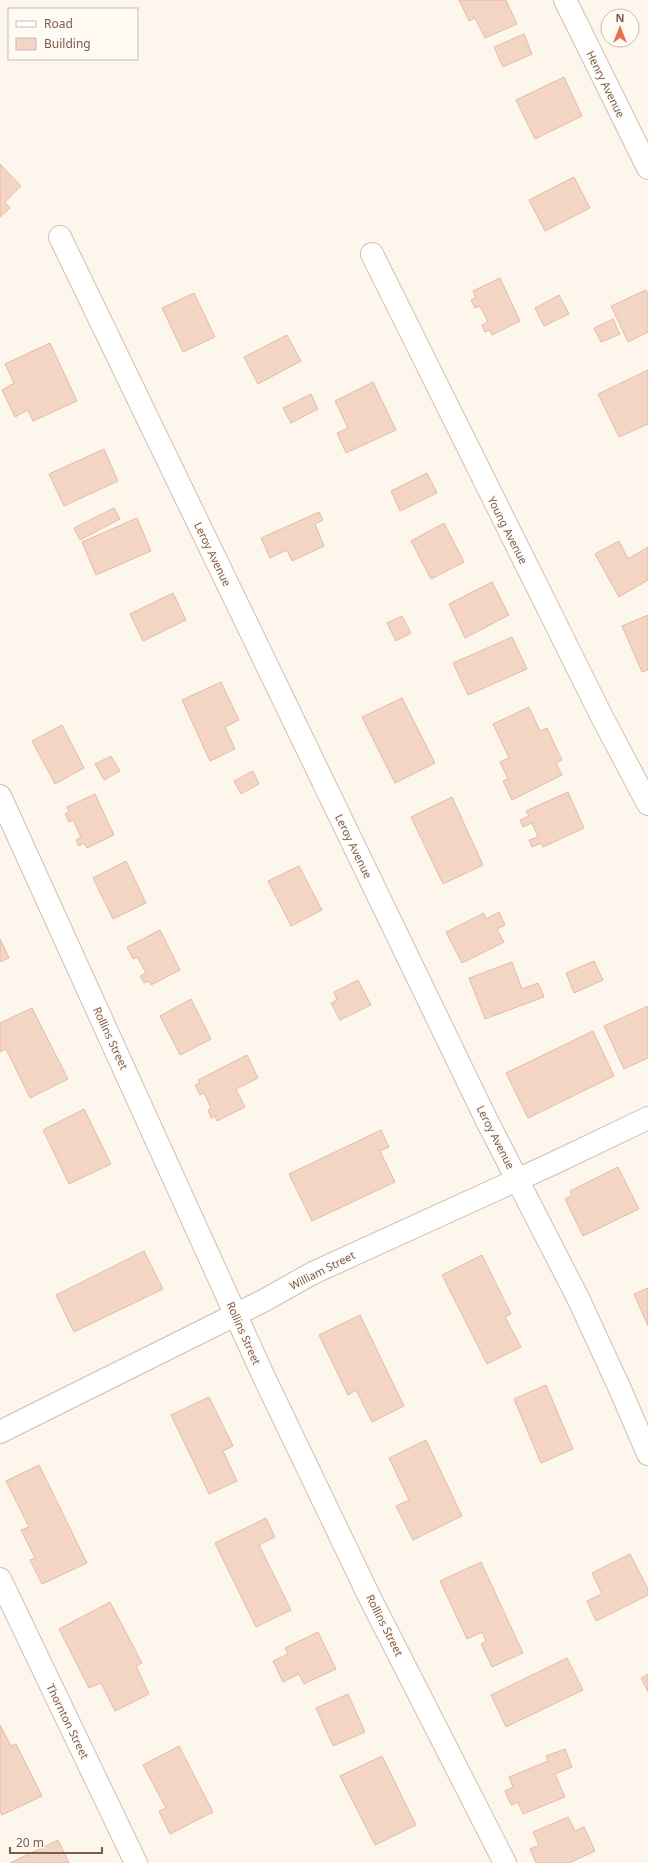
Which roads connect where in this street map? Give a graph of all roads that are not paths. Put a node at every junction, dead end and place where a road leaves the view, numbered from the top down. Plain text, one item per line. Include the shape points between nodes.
1 (565, 0) edge
2 (648, 168) edge
3 (60, 237) dead end
4 (372, 254) dead end
5 (0, 796) edge
6 (648, 804) edge
7 (648, 1118) edge
8 (518, 1180) junction
9 (236, 1314) junction
10 (0, 1432) edge
11 (648, 1454) edge
12 (0, 1579) edge
13 (136, 1863) edge
14 (506, 1863) edge

1 - 2 street, Henry Avenue
3 - 8 street, Leroy Avenue
4 - 6 street, Young Avenue via 602,717
5 - 9 street, Rollins Street
7 - 8 street, William Street
8 - 9 street, William Street via 313,1273
8 - 11 street, Leroy Avenue via 578,1298
9 - 10 street, William Street
9 - 14 street, Rollins Street via 370,1598
12 - 13 street, Thornton Street

